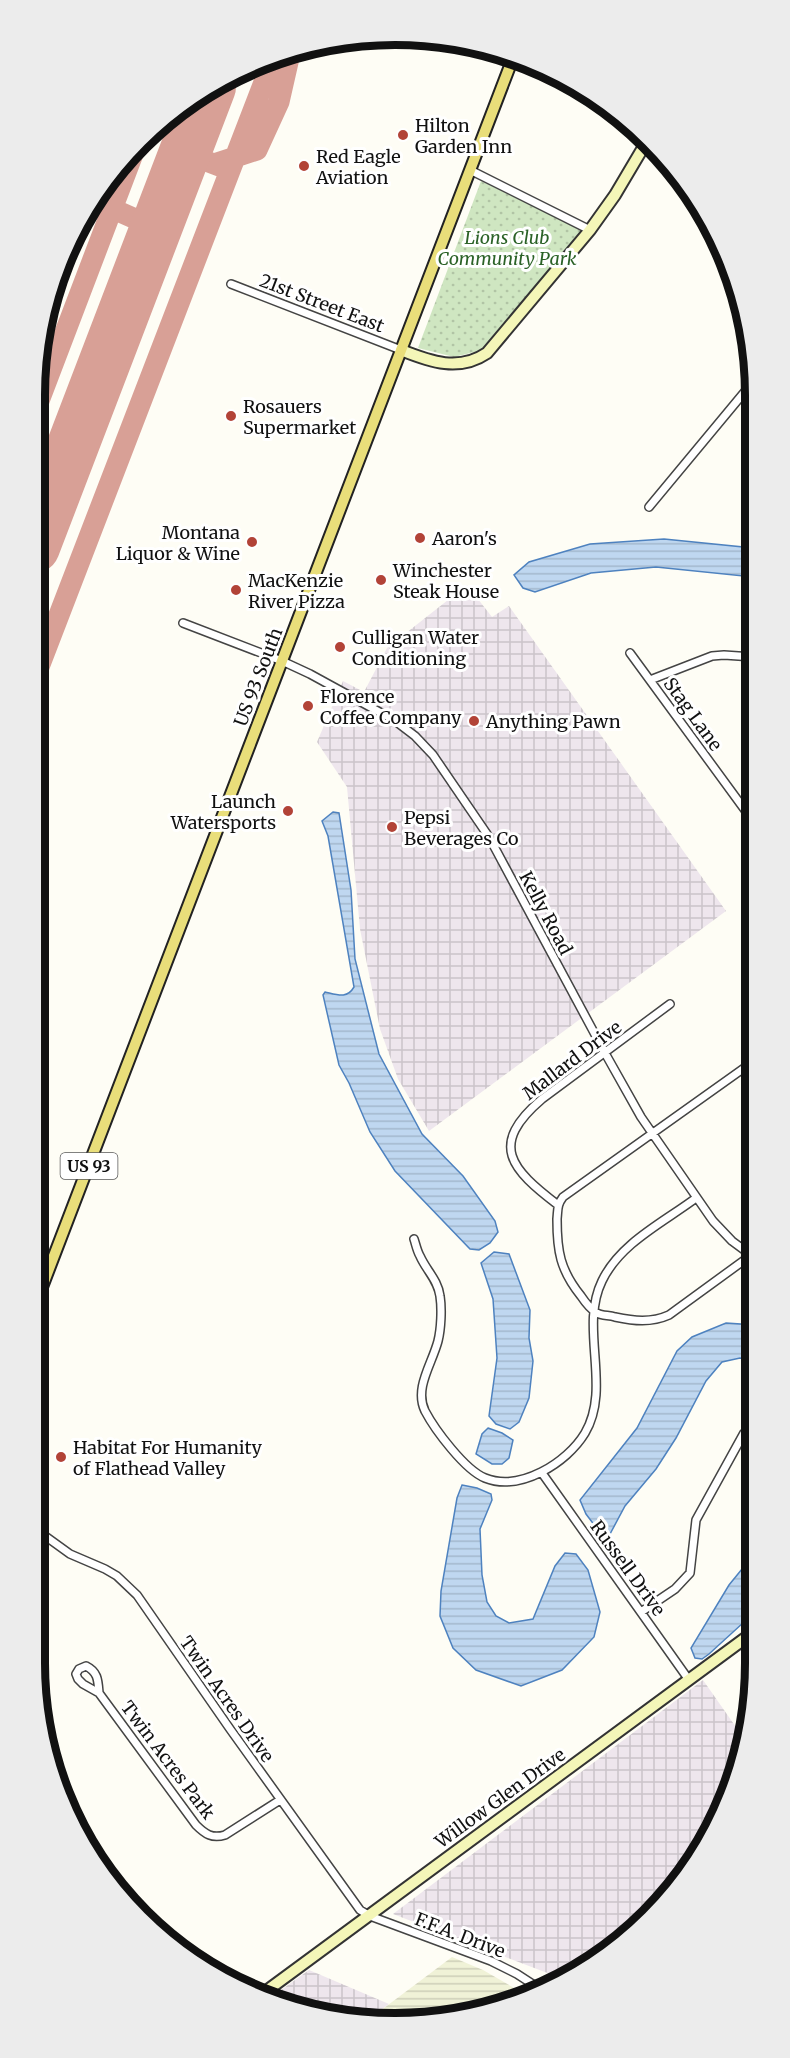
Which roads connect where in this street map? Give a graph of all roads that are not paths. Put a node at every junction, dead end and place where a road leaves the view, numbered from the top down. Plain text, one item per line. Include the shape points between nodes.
1 (510, 65) edge
2 (643, 149) edge
3 (470, 170) junction
4 (590, 230) junction
5 (231, 284) dead end
6 (401, 350) junction
7 (745, 392) edge
8 (649, 507) dead end
9 (183, 623) dead end
10 (630, 653) dead end
11 (745, 656) edge
12 (282, 661) junction
13 (650, 680) junction
14 (745, 810) edge
15 (670, 1004) dead end
16 (605, 1053) junction
17 (745, 1068) edge
18 (653, 1134) junction
19 (696, 1198) junction
20 (558, 1205) junction
21 (414, 1239) dead end
22 (745, 1252) edge
23 (745, 1262) edge
24 (45, 1279) edge
25 (594, 1310) junction
26 (744, 1433) dead end
27 (542, 1473) junction
28 (45, 1536) edge
29 (641, 1612) junction
30 (745, 1638) edge
31 (689, 1680) junction
32 (99, 1693) dead end
33 (280, 1800) junction
34 (370, 1916) junction
35 (533, 1984) edge
36 (269, 1989) edge

1 - 3 main road, US 93 South / US 93
2 - 4 main road
3 - 4 street
3 - 6 main road, US 93 South / US 93
4 - 6 main road via 497,344 479,358 443,364
5 - 6 street, 21st Street East
6 - 12 main road, US 93 South / US 93
7 - 8 street
9 - 12 street, Kelly Road
10 - 13 street, Stag Lane
11 - 13 street via 712,656
12 - 16 street, Kelly Road via 394,720 434,755 489,837
12 - 24 main road, US 93 South / US 93
13 - 14 street, Stag Lane
15 - 16 street, Mallard Drive
16 - 18 street, Kelly Road
16 - 20 street, Mallard Drive via 534,1105 513,1134 511,1150 516,1166
17 - 18 street
18 - 19 street, Kelly Road
18 - 20 street via 563,1197
19 - 22 street, Kelly Road via 732,1242
19 - 25 street via 621,1254 601,1283
20 - 25 street via 556,1233 560,1258 574,1288
21 - 27 street via 441,1298 439,1338 421,1385 424,1409 460,1461 484,1478 502,1481
23 - 25 street via 663,1318 634,1321
25 - 27 street via 596,1373 592,1417 578,1442
26 - 29 street via 696,1520 690,1573 675,1589
27 - 29 street, Russell Drive
28 - 33 street, Twin Acres Drive via 70,1554 111,1573 137,1595
29 - 31 street, Russell Drive
30 - 31 main road, Willow Glen Drive
31 - 34 main road, Willow Glen Drive
32 - 33 street, Twin Acres Park via 207,1835 225,1836
33 - 34 street, Twin Acres Drive via 354,1903
34 - 35 street, F.F.A. Drive via 491,1961
34 - 36 main road, Willow Glen Drive

